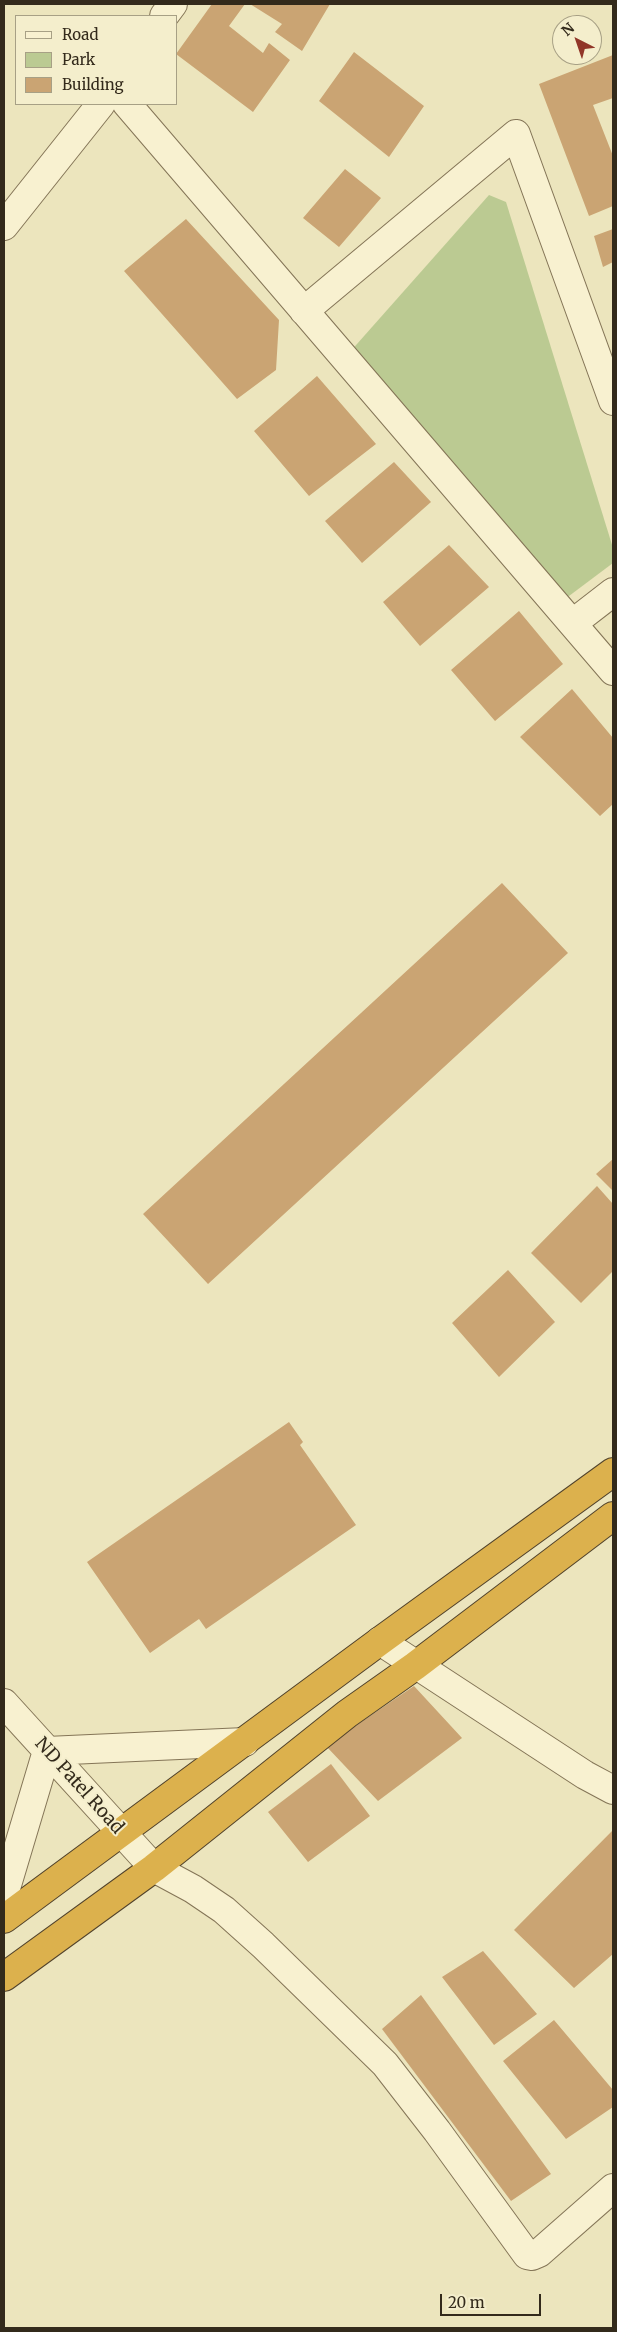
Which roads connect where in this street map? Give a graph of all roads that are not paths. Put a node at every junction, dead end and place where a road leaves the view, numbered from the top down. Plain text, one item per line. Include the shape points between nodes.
1 (173, 4) edge
2 (165, 15) edge
3 (99, 105) edge
4 (128, 105) edge
5 (4, 226) edge
6 (304, 311) junction
7 (613, 401) edge
8 (613, 592) edge
9 (573, 623) junction
10 (613, 671) edge
11 (613, 1472) edge
12 (613, 1516) edge
13 (380, 1641) junction
14 (415, 1666) junction
15 (4, 1703) edge
16 (245, 1742) junction
17 (47, 1751) junction
18 (613, 1790) edge
19 (121, 1831) junction
20 (154, 1868) junction
21 (4, 1895) edge
22 (4, 1919) edge
23 (4, 1977) edge
24 (613, 2188) edge

1 - 2 street
3 - 5 street
4 - 6 street
6 - 7 street via 516,134
6 - 9 street
8 - 9 street
9 - 10 street
11 - 13 highway
12 - 14 highway
13 - 14 street
13 - 16 highway
14 - 18 street
14 - 20 highway via 347,1714
15 - 17 street, ND Patel Road
16 - 17 street
16 - 19 highway
17 - 19 street, ND Patel Road
17 - 21 street
19 - 20 street, ND Patel Road
19 - 22 highway
20 - 23 highway
20 - 24 street, ND Patel Road via 224,1910 385,2064 527,2255 539,2253

